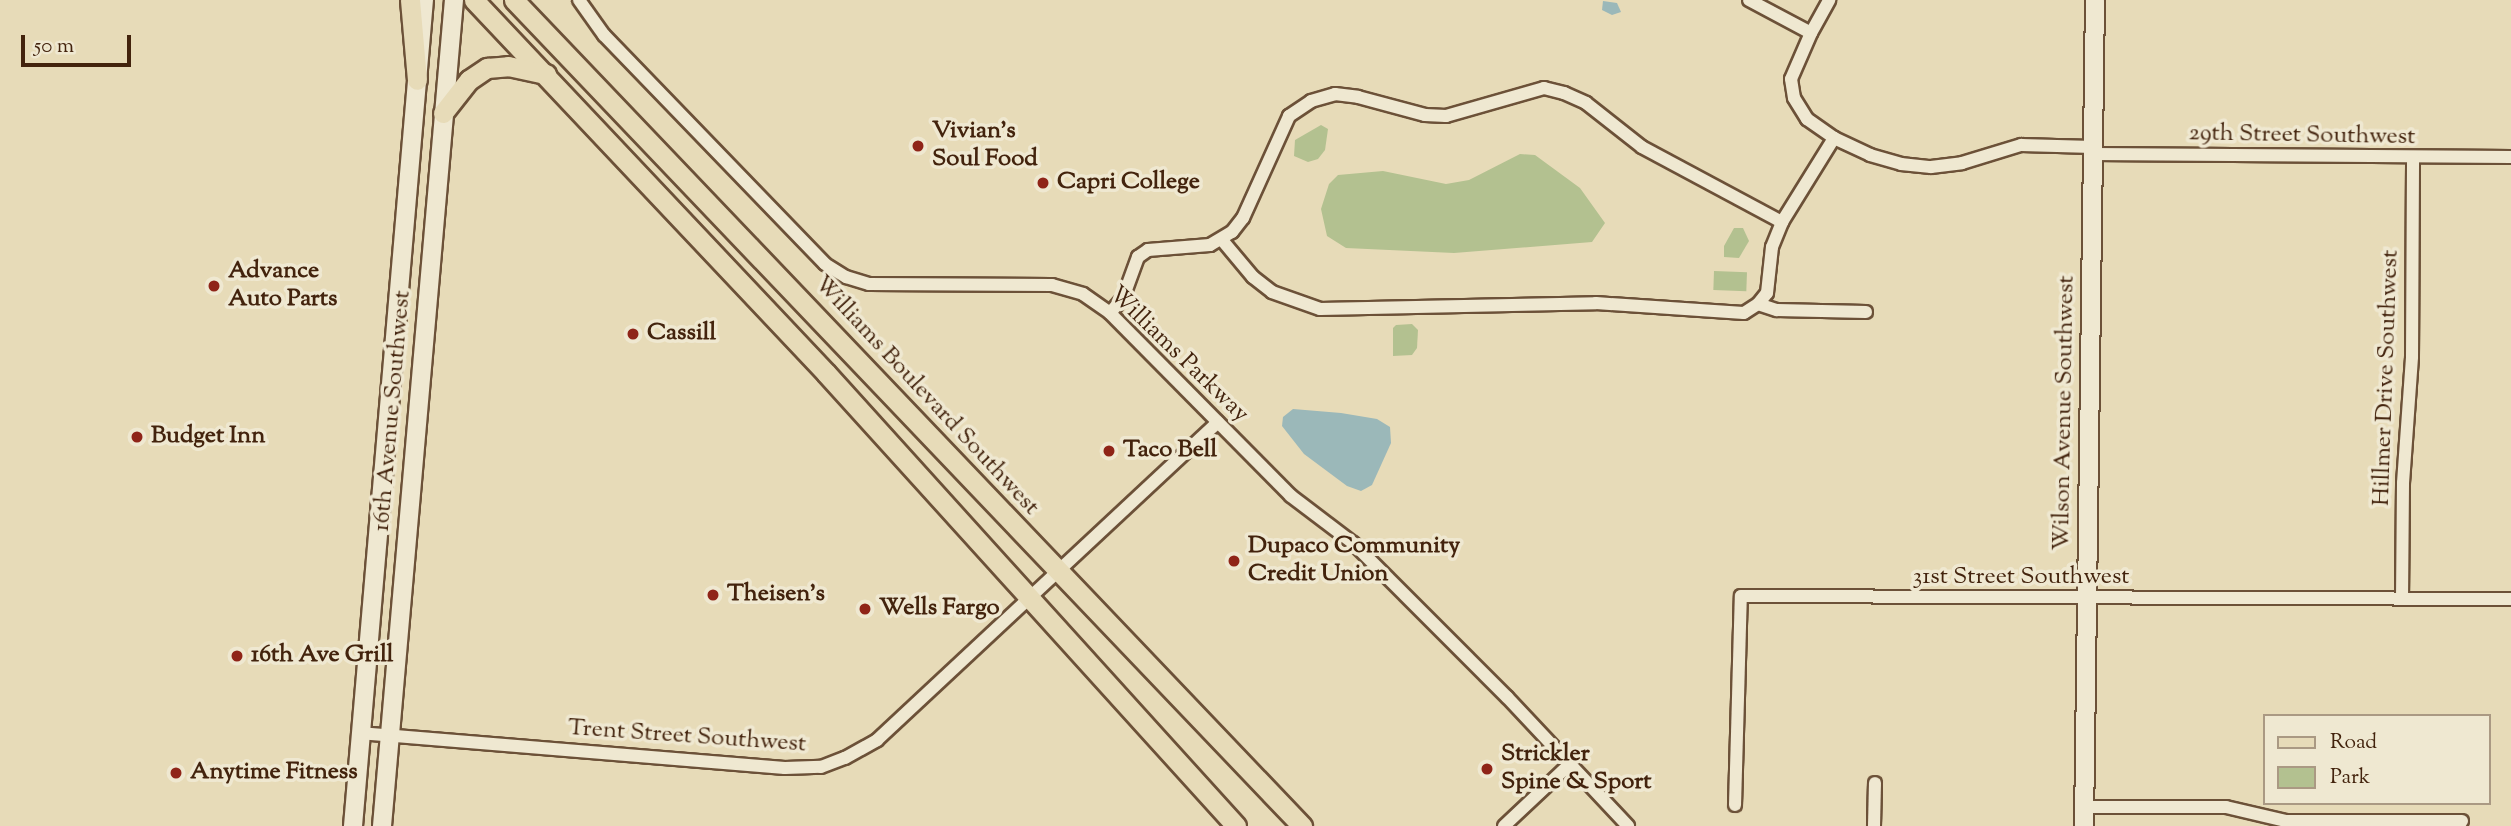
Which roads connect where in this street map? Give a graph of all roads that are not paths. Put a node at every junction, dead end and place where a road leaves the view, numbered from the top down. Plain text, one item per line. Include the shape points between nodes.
1 (410, 0) edge
2 (424, 0) edge
3 (454, 0) edge
4 (474, 0) edge
5 (514, 0) edge
6 (523, 0) edge
7 (579, 0) edge
8 (1749, 0) edge
9 (1829, 0) edge
10 (2095, 0) edge
11 (545, 32) junction
12 (1811, 33) junction
13 (546, 74) junction
14 (417, 80) junction
15 (443, 113) junction
16 (1834, 138) junction
17 (2093, 150) junction
18 (2511, 157) edge
19 (2413, 158) junction
20 (1782, 222) junction
21 (1222, 240) junction
22 (1758, 304) junction
23 (1866, 312) dead end
24 (1110, 313) junction
25 (1218, 422) junction
26 (1056, 570) junction
27 (1027, 596) junction
28 (2402, 599) junction
29 (2511, 599) edge
30 (2087, 600) junction
31 (359, 733) junction
32 (389, 735) junction
33 (1570, 764) junction
34 (1875, 783) dead end
35 (1735, 805) dead end
36 (2084, 807) junction
37 (2462, 821) dead end
38 (353, 826) edge
39 (382, 826) edge
40 (1236, 826) edge
41 (1302, 826) edge
42 (1504, 826) edge
43 (1628, 826) edge
44 (1874, 826) edge
45 (2084, 826) edge

1 - 14 main road
2 - 14 main road, 16th Avenue Southwest
3 - 15 main road, 16th Avenue Southwest
4 - 13 main road
5 - 11 main road, Williams Boulevard Southwest
6 - 11 main road
7 - 24 street, Williams Parkway via 604,34 825,264 869,284 1052,285 1083,294
8 - 12 street
9 - 12 street, 29th Street Southwest
10 - 17 main road, Wilson Avenue Southwest
11 - 26 main road, Williams Boulevard Southwest
12 - 16 street, 29th Street Southwest via 1791,79 1794,98 1807,119
13 - 15 main road via 508,66 487,68 469,80
13 - 27 main road
14 - 31 main road, 16th Avenue Southwest
15 - 32 main road, 16th Avenue Southwest
16 - 17 street, 29th Street Southwest via 1870,155 1931,167 2021,145
16 - 20 street
17 - 19 street, 29th Street Southwest
17 - 30 main road, Wilson Avenue Southwest
18 - 19 street, 29th Street Southwest
19 - 28 street, Hillmer Drive Southwest via 2413,356 2403,483
20 - 21 street via 1642,147 1586,103 1564,93 1544,88 1446,116 1335,94 1289,116 1243,218
20 - 22 street via 1772,247 1767,293
21 - 22 street via 1252,277 1272,292 1320,309 1596,303 1725,314 1744,313
21 - 24 street via 1197,248 1148,250 1138,257 1123,298
22 - 23 street via 1777,310
24 - 25 street, Williams Parkway
25 - 26 street, Trent Street Southwest
25 - 33 street, Williams Parkway via 1291,496 1353,543
26 - 27 street, Trent Street Southwest
26 - 41 main road, Williams Boulevard Southwest
27 - 32 street, Trent Street Southwest via 877,740 821,767 785,768
27 - 40 main road
28 - 29 street, 31st Street Southwest
28 - 30 street, 31st Street Southwest
30 - 35 street, 31st Street Southwest via 1741,596
30 - 36 main road, Wilson Avenue Southwest
31 - 32 street, Trent Street Southwest
31 - 38 main road, 16th Avenue Southwest
32 - 39 main road, 16th Avenue Southwest
33 - 42 street
33 - 43 street, Williams Parkway
34 - 44 street
36 - 37 street via 2226,807 2286,821
36 - 45 main road, Wilson Avenue Southwest

